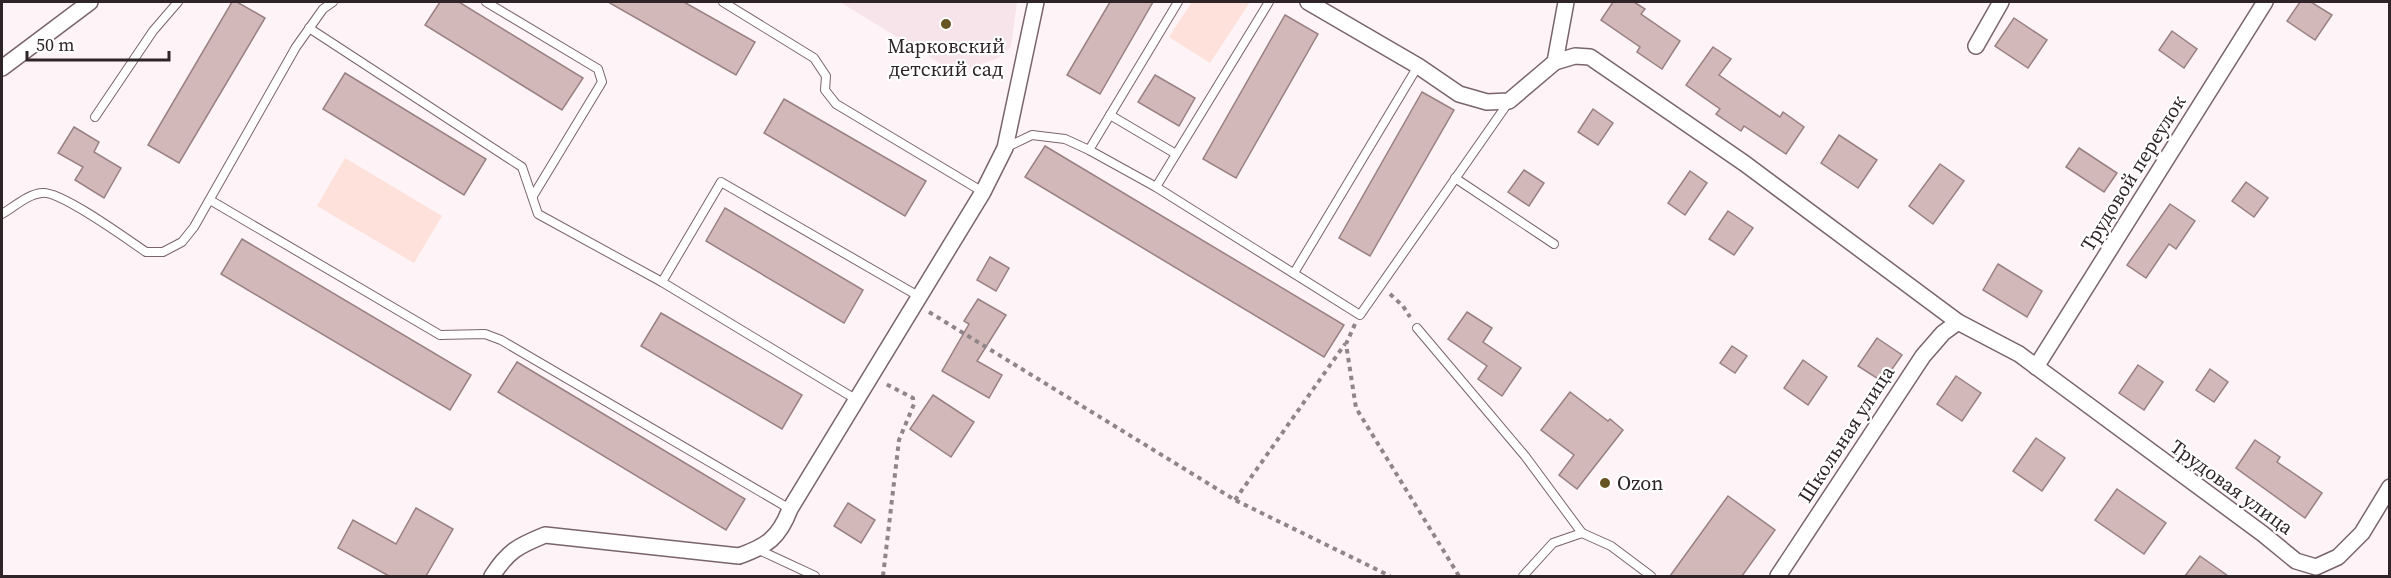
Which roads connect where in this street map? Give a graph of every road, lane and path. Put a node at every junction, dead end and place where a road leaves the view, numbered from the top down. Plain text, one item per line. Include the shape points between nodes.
1 (90, 2) edge
2 (178, 2) edge
3 (333, 2) edge
4 (486, 2) edge
5 (723, 2) edge
6 (1036, 2) edge
7 (1178, 2) edge
8 (1269, 2) edge
9 (1308, 2) edge
10 (1566, 2) edge
11 (2001, 2) edge
12 (2265, 2) edge
13 (309, 28) junction
14 (1976, 46) dead end
15 (1555, 62) junction
16 (1418, 66) junction
17 (2, 68) edge
18 (1509, 101) junction
19 (1110, 116) junction
20 (95, 117) dead end
21 (1005, 148) junction
22 (1089, 150) junction
23 (1176, 154) junction
24 (1455, 178) junction
25 (1156, 188) junction
26 (983, 192) junction
27 (533, 196) junction
28 (210, 200) junction
29 (2, 214) edge
30 (1554, 244) dead end
31 (1294, 273) junction
32 (662, 282) junction
33 (1381, 285) junction
34 (918, 300) junction
35 (1360, 315) junction
36 (1958, 322) junction
37 (1417, 328) joint
38 (1346, 344) junction
39 (2036, 367) junction
40 (872, 376) junction
41 (858, 400) junction
42 (2390, 487) edge
43 (1235, 500) junction
44 (790, 509) junction
45 (1582, 533) junction
46 (757, 549) junction
47 (492, 576) edge
48 (815, 576) edge
49 (884, 576) edge
50 (1390, 576) edge
51 (1459, 576) edge
52 (1523, 576) edge
53 (1651, 576) edge
54 (1778, 576) edge

1 - 17 street
2 - 20 lane via 153,31
3 - 13 lane
4 - 27 lane via 598,69 602,82
5 - 26 lane via 814,58 826,76 825,90 836,104
6 - 21 street
7 - 19 lane
8 - 23 lane
9 - 16 street
10 - 15 street
11 - 14 street
12 - 39 street, Трудовой переулок
13 - 27 lane via 522,167
13 - 28 lane
15 - 18 street
15 - 36 street, Трудовая улица via 1575,56 1590,57 1605,65
16 - 18 street via 1459,94 1487,102
16 - 31 lane
18 - 24 lane
19 - 22 lane
19 - 23 lane
21 - 22 lane via 1032,135 1065,139
21 - 26 street
22 - 25 lane
23 - 25 lane
24 - 30 lane
24 - 33 lane
25 - 31 lane
26 - 34 street
27 - 32 lane via 538,214
28 - 29 lane via 182,242 163,252 146,252 63,198 44,192
28 - 44 lane via 440,335 485,334 501,340
31 - 35 lane
32 - 34 lane via 721,182
32 - 41 lane
33 - 35 lane
33 - 37 path via 1403,306
34 - 40 street
34 - 43 path
35 - 38 path
36 - 39 street, Трудовая улица
36 - 54 street, Школьная улица via 1923,356
37 - 45 lane via 1525,456
38 - 43 path
38 - 51 path via 1356,408
39 - 42 street, Трудовая улица via 2296,561 2316,567 2338,557 2362,533
40 - 41 street
40 - 49 path via 913,398 914,404 899,440
41 - 44 street
43 - 50 path
44 - 46 street via 772,540
45 - 52 lane via 1553,543
45 - 53 lane via 1611,546
46 - 47 street via 739,556 545,535 518,546
46 - 48 lane

